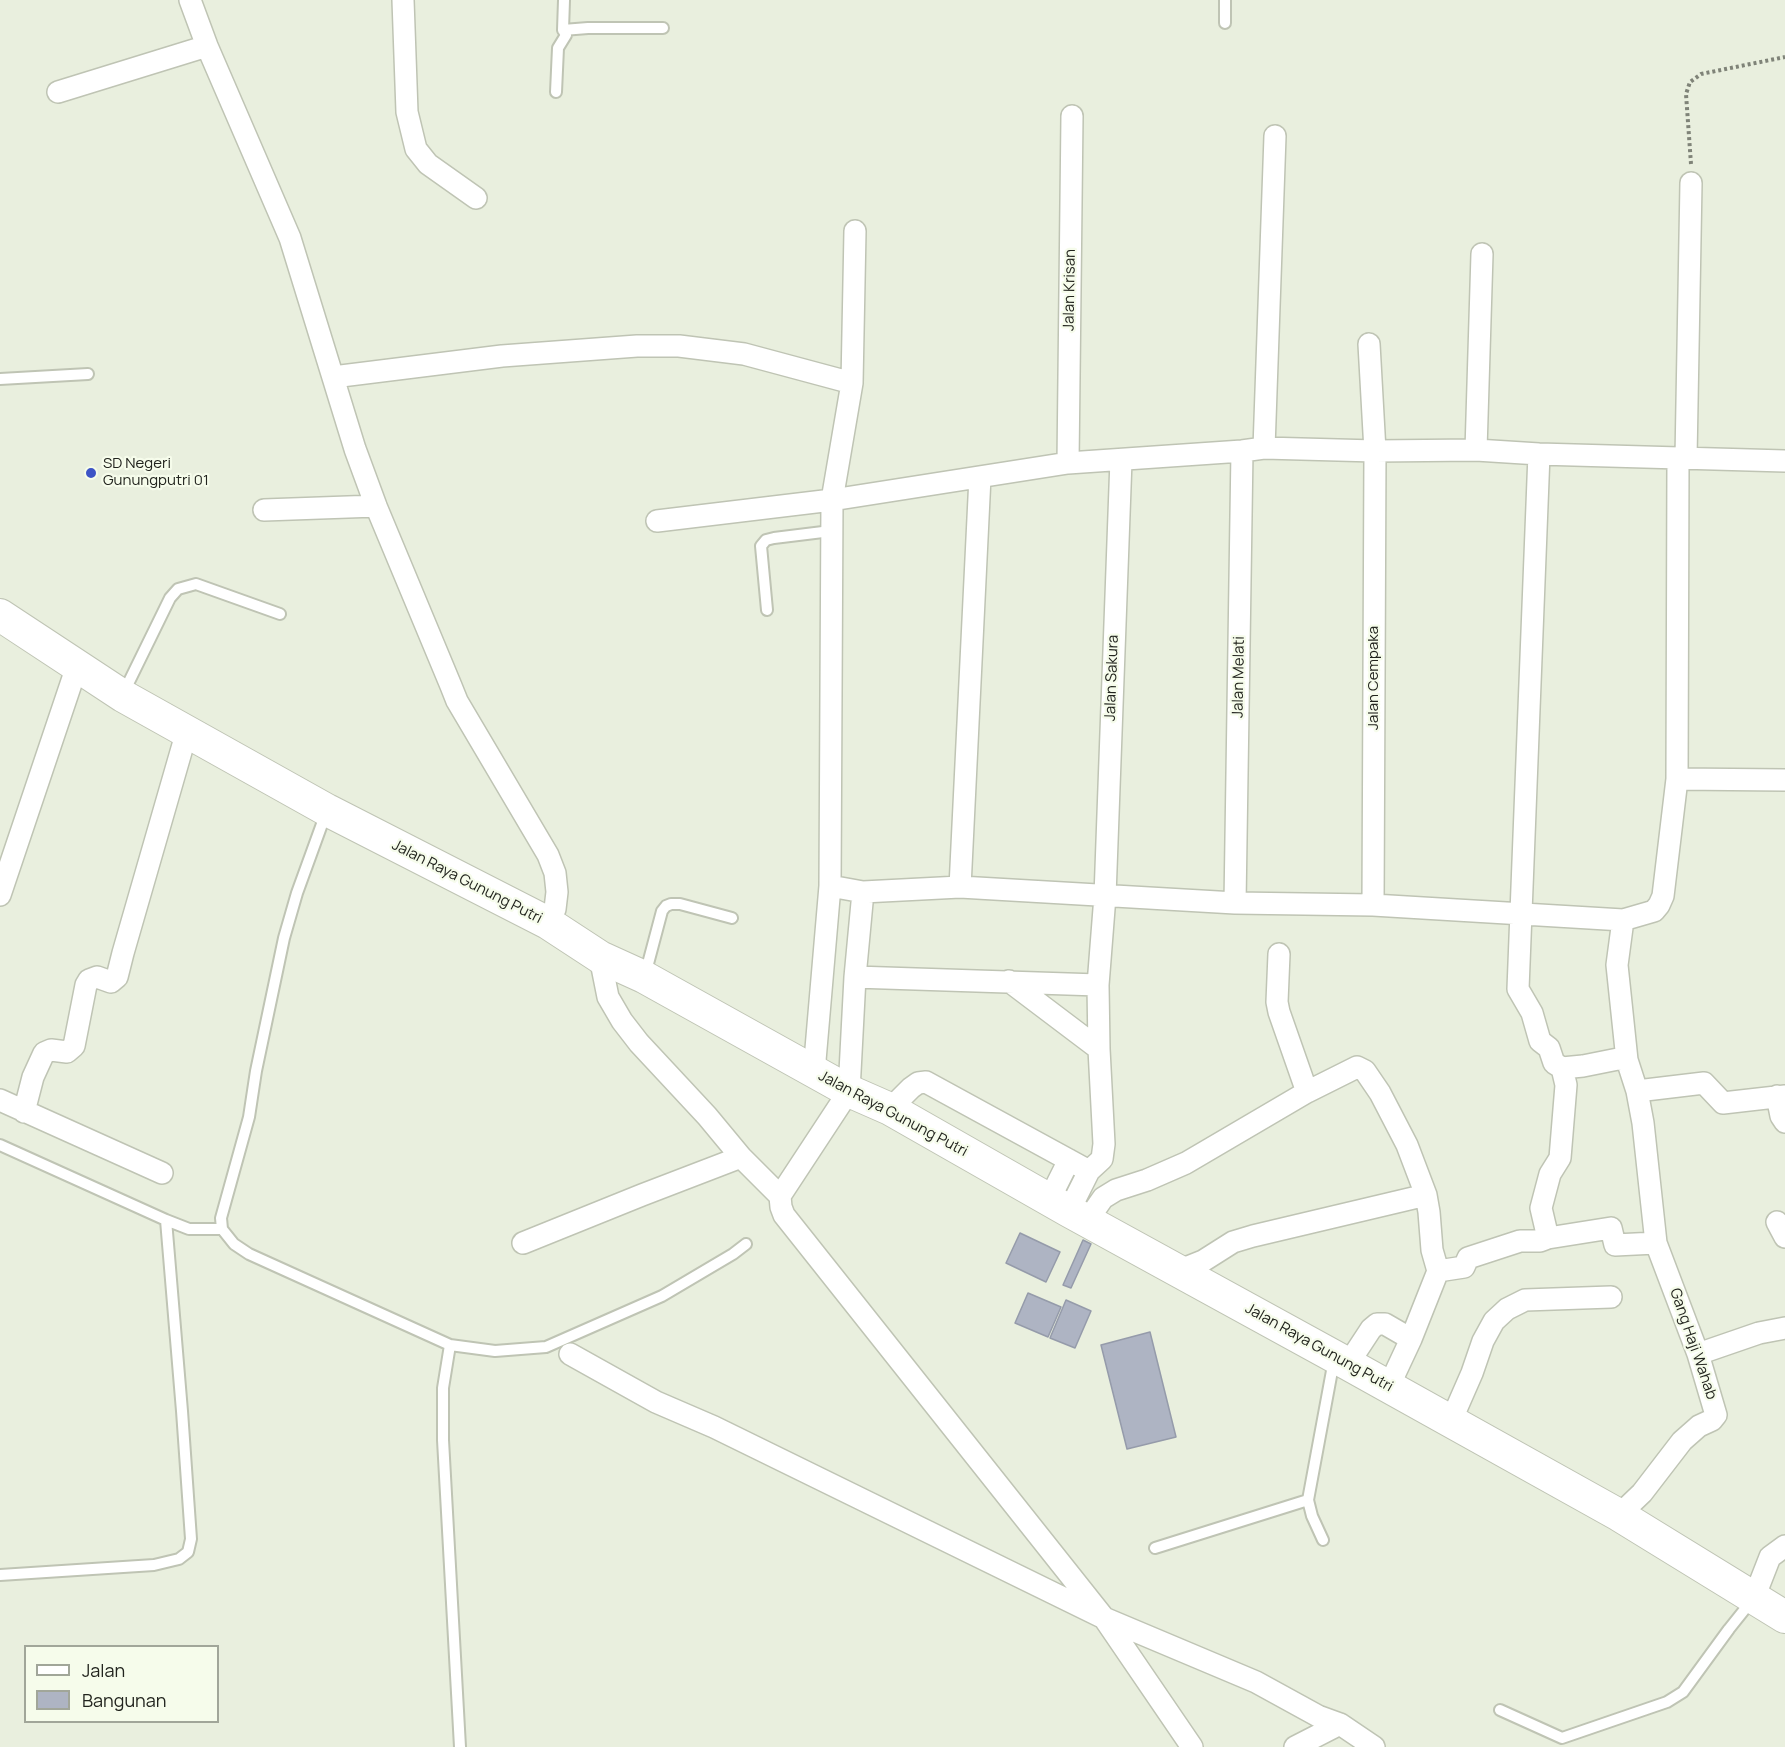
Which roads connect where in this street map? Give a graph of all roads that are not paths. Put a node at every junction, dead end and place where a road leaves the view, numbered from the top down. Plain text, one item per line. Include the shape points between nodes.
1 (190, 0) edge
2 (403, 0) edge
3 (564, 0) edge
4 (1225, 0) edge
5 (1225, 23) dead end
6 (663, 28) dead end
7 (563, 30) junction
8 (207, 46) junction
9 (58, 92) dead end
10 (556, 92) dead end
11 (1072, 116) dead end
12 (1275, 136) dead end
13 (1691, 183) road end
14 (476, 198) dead end
15 (855, 231) dead end
16 (1482, 254) dead end
17 (1369, 344) dead end
18 (88, 374) dead end
19 (333, 377) junction
20 (0, 379) edge
21 (852, 383) junction
22 (1264, 448) junction
23 (1476, 450) junction
24 (1375, 451) junction
25 (1242, 452) junction
26 (1539, 454) junction
27 (1682, 458) junction
28 (1120, 460) junction
29 (1785, 461) edge
30 (1068, 463) junction
31 (980, 477) junction
32 (832, 500) junction
33 (376, 506) junction
34 (264, 510) dead end
35 (657, 521) dead end
36 (831, 531) junction
37 (766, 610) dead end
38 (280, 614) dead end
39 (0, 615) edge
40 (77, 666) junction
41 (123, 696) junction
42 (187, 731) junction
43 (1677, 779) junction
44 (1785, 780) edge
45 (327, 810) junction
46 (830, 886) junction
47 (960, 887) junction
48 (863, 892) junction
49 (0, 895) edge
50 (1105, 896) junction
51 (1235, 903) junction
52 (1373, 905) junction
53 (1521, 915) junction
54 (732, 918) dead end
55 (1623, 920) junction
56 (548, 923) junction
57 (1279, 954) dead end
58 (600, 957) junction
59 (644, 977) junction
60 (855, 977) junction
61 (1009, 981) junction
62 (1098, 985) junction
63 (1099, 1049) junction
64 (1627, 1060) junction
65 (1562, 1068) junction
66 (814, 1072) junction
67 (849, 1091) junction
68 (1637, 1091) junction
69 (1307, 1092) junction
70 (1781, 1096) edge
71 (0, 1100) edge
72 (890, 1109) junction
73 (24, 1112) junction
74 (1785, 1122) edge
75 (0, 1145) edge
76 (741, 1157) junction
77 (1069, 1160) junction
78 (1089, 1171) junction
79 (162, 1173) dead end
80 (1426, 1195) junction
81 (780, 1196) junction
82 (1068, 1211) junction
83 (166, 1220) junction
84 (222, 1229) junction
85 (1548, 1238) junction
86 (523, 1243) dead end
87 (1656, 1243) junction
88 (746, 1244) dead end
89 (1438, 1270) junction
90 (1178, 1271) junction
91 (1611, 1297) dead end
92 (1785, 1328) edge
93 (1411, 1339) junction
94 (450, 1345) junction
95 (570, 1354) dead end
96 (1698, 1354) junction
97 (1341, 1360) junction
98 (1389, 1386) junction
99 (1450, 1421) junction
100 (1308, 1500) junction
101 (1619, 1515) junction
102 (1323, 1540) dead end
103 (1785, 1546) edge
104 (1155, 1548) dead end
105 (0, 1575) edge
106 (1754, 1598) junction
107 (1785, 1617) edge
108 (1104, 1618) junction
109 (1500, 1710) dead end
110 (1340, 1725) junction
111 (460, 1747) edge
112 (1192, 1747) edge
113 (1295, 1747) edge
114 (1374, 1747) edge

1 - 8 street
2 - 14 street via 407,112 416,149 428,164
3 - 7 lane
4 - 5 lane
6 - 7 lane
7 - 10 lane via 566,35 558,48
8 - 9 street
8 - 19 street via 290,238
11 - 30 street, Jalan Krisan
12 - 22 street
13 - 27 street
15 - 21 street
16 - 23 street
17 - 24 street, Jalan Cempaka
18 - 20 lane
19 - 21 street via 502,356 679,346 744,354
19 - 33 street
21 - 32 street
22 - 24 street
22 - 25 street
23 - 24 street
23 - 26 street
24 - 52 street, Jalan Cempaka
25 - 28 street
25 - 51 street, Jalan Melati
26 - 27 street
26 - 53 street
27 - 29 street
27 - 43 street
28 - 30 street
28 - 50 street, Jalan Sakura
30 - 31 street
31 - 32 street
31 - 47 street
32 - 35 street
32 - 36 street
33 - 34 street
33 - 56 street via 457,701 548,855 557,892
36 - 37 lane via 774,538 761,546
36 - 46 street
38 - 41 lane via 196,584 178,589 170,598
39 - 40 main road, Jalan Raya Gunung Putri
40 - 41 main road, Jalan Raya Gunung Putri
40 - 49 street
41 - 42 main road, Jalan Raya Gunung Putri
42 - 45 main road, Jalan Raya Gunung Putri
42 - 73 street via 117,977 111,982 93,978 86,985 74,1046 67,1052 44,1053
43 - 44 street
43 - 55 street via 1663,896 1654,911
45 - 56 main road, Jalan Raya Gunung Putri
45 - 84 lane via 284,938 249,1117 221,1218
46 - 48 street
46 - 66 street
47 - 48 street
47 - 50 street
48 - 60 street
50 - 51 street
50 - 62 street, Jalan Sakura
51 - 52 street
52 - 53 street
53 - 55 street
53 - 65 street via 1518,989 1532,1013 1540,1041 1549,1048 1554,1063
54 - 59 lane via 680,904 666,906
55 - 64 street, Gang Haji Wahab via 1617,965
56 - 58 main road, Jalan Raya Gunung Putri
57 - 69 street via 1279,1012
58 - 59 main road, Jalan Raya Gunung Putri
58 - 76 street via 608,997 622,1021
59 - 66 main road, Jalan Raya Gunung Putri
60 - 61 street
60 - 67 street
61 - 62 street
61 - 63 street
62 - 63 street, Jalan Sakura
63 - 78 street, Jalan Sakura via 1104,1144 1102,1159
64 - 65 street
64 - 68 street, Gang Haji Wahab
65 - 85 street via 1566,1084 1560,1158 1550,1174 1541,1208
66 - 67 main road, Jalan Raya Gunung Putri
67 - 72 main road, Jalan Raya Gunung Putri
67 - 81 street
68 - 70 street via 1704,1083 1723,1103
68 - 87 street, Gang Haji Wahab
69 - 80 street via 1355,1067 1363,1069 1407,1145
69 - 82 street via 1186,1163
70 - 74 street via 1781,1116
71 - 73 street
72 - 77 street via 911,1088 926,1082
72 - 82 main road, Jalan Raya Gunung Putri
73 - 79 street
75 - 83 lane
76 - 81 street
76 - 86 street
77 - 78 street
77 - 82 street
78 - 82 street, Jalan Sakura
80 - 89 street
80 - 90 street via 1233,1242
81 - 108 street via 784,1215
82 - 90 main road, Jalan Raya Gunung Putri
83 - 84 lane via 189,1229
83 - 105 lane via 191,1539 188,1552 179,1559 154,1565
84 - 94 lane via 249,1254
85 - 87 street via 1611,1228 1615,1245
85 - 89 street via 1520,1241 1468,1258 1464,1267
87 - 96 street, Gang Haji Wahab
88 - 94 lane via 662,1296 546,1347 495,1351
89 - 93 street
90 - 97 main road, Jalan Raya Gunung Putri
91 - 99 street via 1525,1300 1508,1309 1494,1321 1483,1341
92 - 96 street
93 - 97 street via 1377,1324
93 - 98 street
94 - 111 lane via 442,1389 442,1440
95 - 108 street via 656,1402
96 - 101 street, Gang Haji Wahab via 1716,1415 1682,1441 1642,1493
97 - 98 main road, Jalan Raya Gunung Putri
97 - 100 lane
98 - 99 main road, Jalan Raya Gunung Putri
99 - 101 main road, Jalan Raya Gunung Putri
100 - 102 lane
100 - 104 lane
101 - 106 main road, Jalan Raya Gunung Putri
103 - 106 street via 1770,1557
106 - 107 main road, Jalan Raya Gunung Putri
106 - 109 lane via 1683,1692 1667,1702 1562,1738
108 - 110 street via 1256,1682
108 - 112 street
110 - 113 street
110 - 114 street

